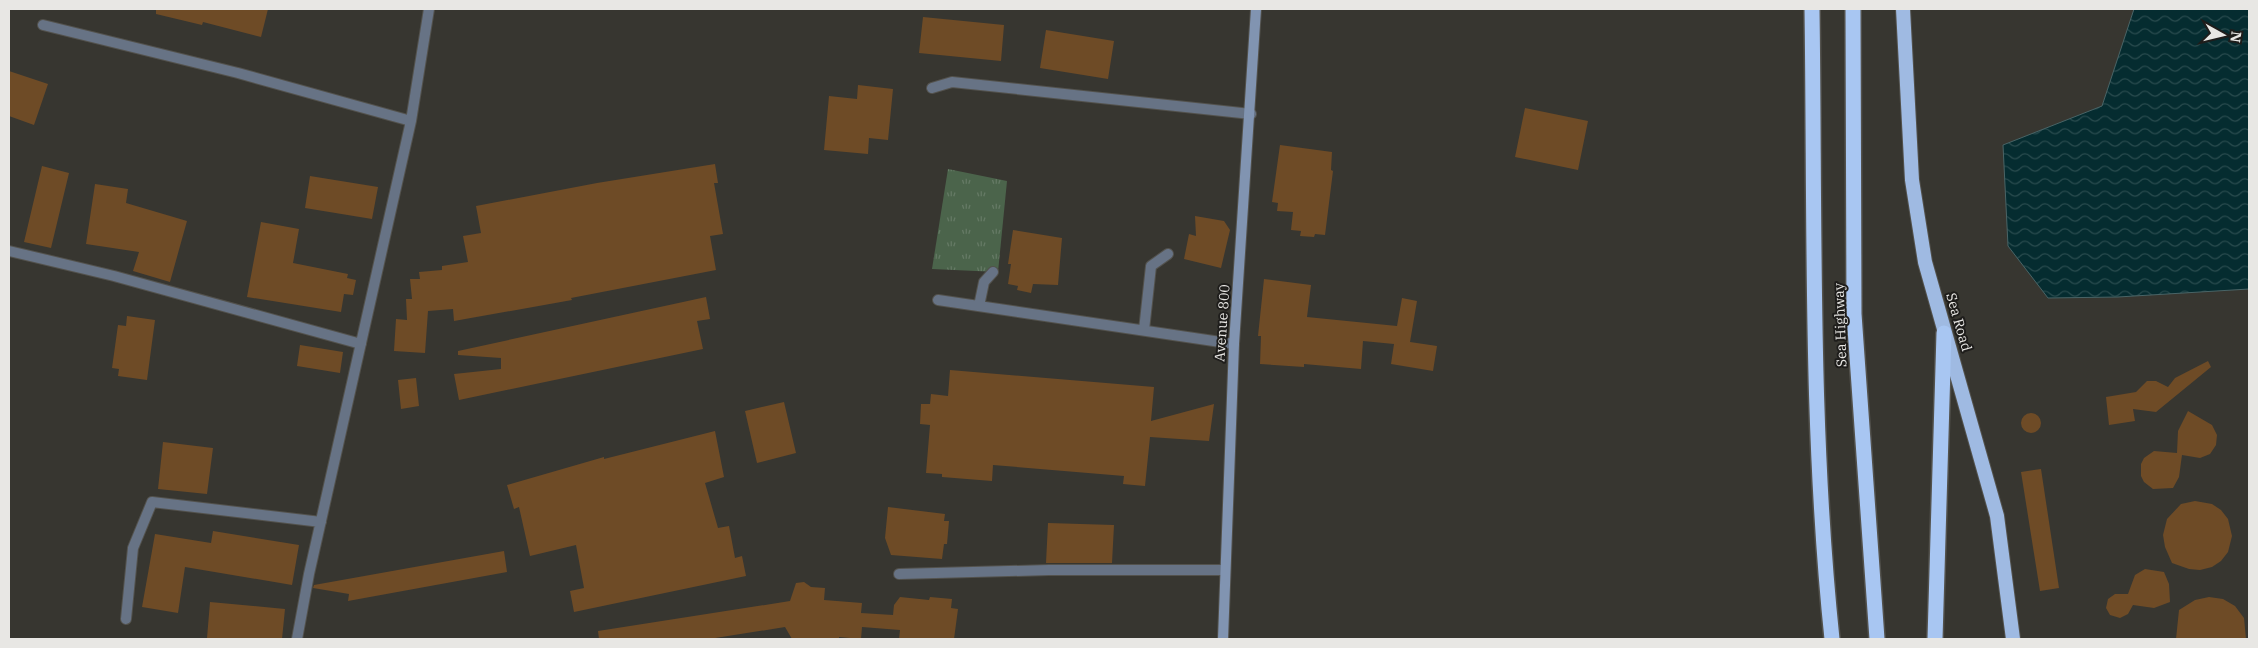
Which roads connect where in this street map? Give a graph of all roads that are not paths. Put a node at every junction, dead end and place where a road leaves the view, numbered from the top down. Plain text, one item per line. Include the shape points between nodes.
1 (430, 9) edge
2 (1256, 9) edge
3 (1812, 9) edge
4 (1853, 9) edge
5 (1903, 9) edge
6 (43, 25) dead end
7 (932, 88) dead end
8 (1251, 114) junction
9 (411, 121) junction
10 (9, 251) edge
11 (1168, 254) dead end
12 (993, 272) dead end
13 (938, 300) dead end
14 (979, 306) junction
15 (1144, 330) junction
16 (1944, 333) junction
17 (361, 344) junction
18 (1234, 344) junction
19 (321, 522) junction
20 (1226, 570) junction
21 (899, 574) dead end
22 (126, 619) dead end
23 (297, 639) edge
24 (1223, 639) edge
25 (1832, 639) edge
26 (1877, 639) edge
27 (1935, 639) edge
28 (2012, 639) edge

1 - 9 street
2 - 8 main road, Avenue 800
3 - 25 highway, Sea Highway via 1819,442
4 - 26 highway, Sea Highway via 1854,314
5 - 16 highway, Sea Road via 1912,180 1925,262
6 - 9 street via 238,73
7 - 8 street via 952,82
8 - 18 main road, Avenue 800
9 - 17 street
10 - 17 street via 123,278
11 - 15 street via 1151,266
12 - 14 street via 984,282
13 - 14 street
14 - 15 street
15 - 18 street
16 - 27 highway
16 - 28 highway, Sea Road via 1997,516
17 - 19 street
18 - 20 main road, Avenue 800
19 - 22 street via 152,502 133,548
19 - 23 street
20 - 21 street
20 - 24 main road, Avenue 800

